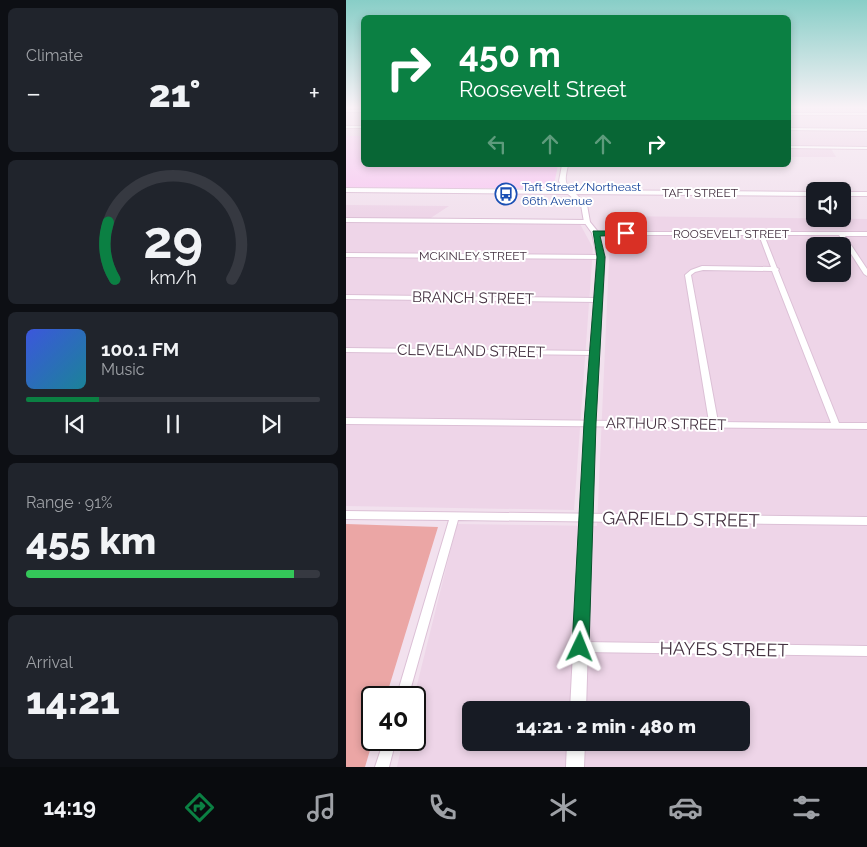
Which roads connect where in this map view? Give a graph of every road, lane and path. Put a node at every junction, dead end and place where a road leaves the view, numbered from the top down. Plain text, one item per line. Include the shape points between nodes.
1 (791, 147) edge
2 (867, 148) edge
3 (565, 167) edge
4 (562, 181) junction
5 (346, 190) edge
6 (535, 192) junction
7 (570, 192) junction
8 (592, 192) junction
9 (806, 194) edge
10 (851, 194) edge
11 (867, 194) edge
12 (587, 217) junction
13 (346, 220) edge
14 (595, 233) junction
15 (760, 234) junction
16 (841, 234) junction
17 (867, 234) edge
18 (346, 255) edge
19 (601, 257) junction
20 (776, 269) junction
21 (866, 271) edge
22 (346, 297) edge
23 (599, 300) junction
24 (346, 350) edge
25 (595, 353) junction
26 (346, 421) edge
27 (590, 423) junction
28 (714, 424) junction
29 (836, 426) junction
30 (867, 426) edge
31 (346, 515) edge
32 (454, 518) junction
33 (586, 518) junction
34 (867, 521) edge
35 (580, 647) junction
36 (867, 651) edge
37 (405, 686) edge
38 (578, 701) edge
39 (387, 751) edge
40 (576, 751) edge
41 (382, 767) edge
42 (575, 767) edge

1 - 2 street
3 - 4 street
4 - 6 street via 554,188
4 - 7 street
5 - 6 street, TAFT STREET
6 - 7 street, TAFT STREET
7 - 8 street, TAFT STREET
7 - 12 street via 584,203
8 - 9 street, TAFT STREET
8 - 12 street
10 - 11 street
12 - 13 street
12 - 14 street
14 - 15 street, ROOSEVELT STREET
14 - 19 street
15 - 16 street, ROOSEVELT STREET
15 - 20 street
16 - 17 street, ROOSEVELT STREET
16 - 21 street
18 - 19 street, MCKINLEY STREET
19 - 23 street
20 - 28 street via 702,268 688,275
20 - 29 street
22 - 23 street, BRANCH STREET
23 - 25 street
24 - 25 street, CLEVELAND STREET
25 - 27 street
26 - 27 street, ARTHUR STREET
27 - 28 street, ARTHUR STREET
27 - 33 street
28 - 29 street, ARTHUR STREET
29 - 30 street, ARTHUR STREET
31 - 32 street, GARFIELD STREET
32 - 33 street, GARFIELD STREET
32 - 37 street
33 - 34 street, GARFIELD STREET
33 - 35 street
35 - 36 street, HAYES STREET
35 - 38 street
39 - 41 street
40 - 42 street

